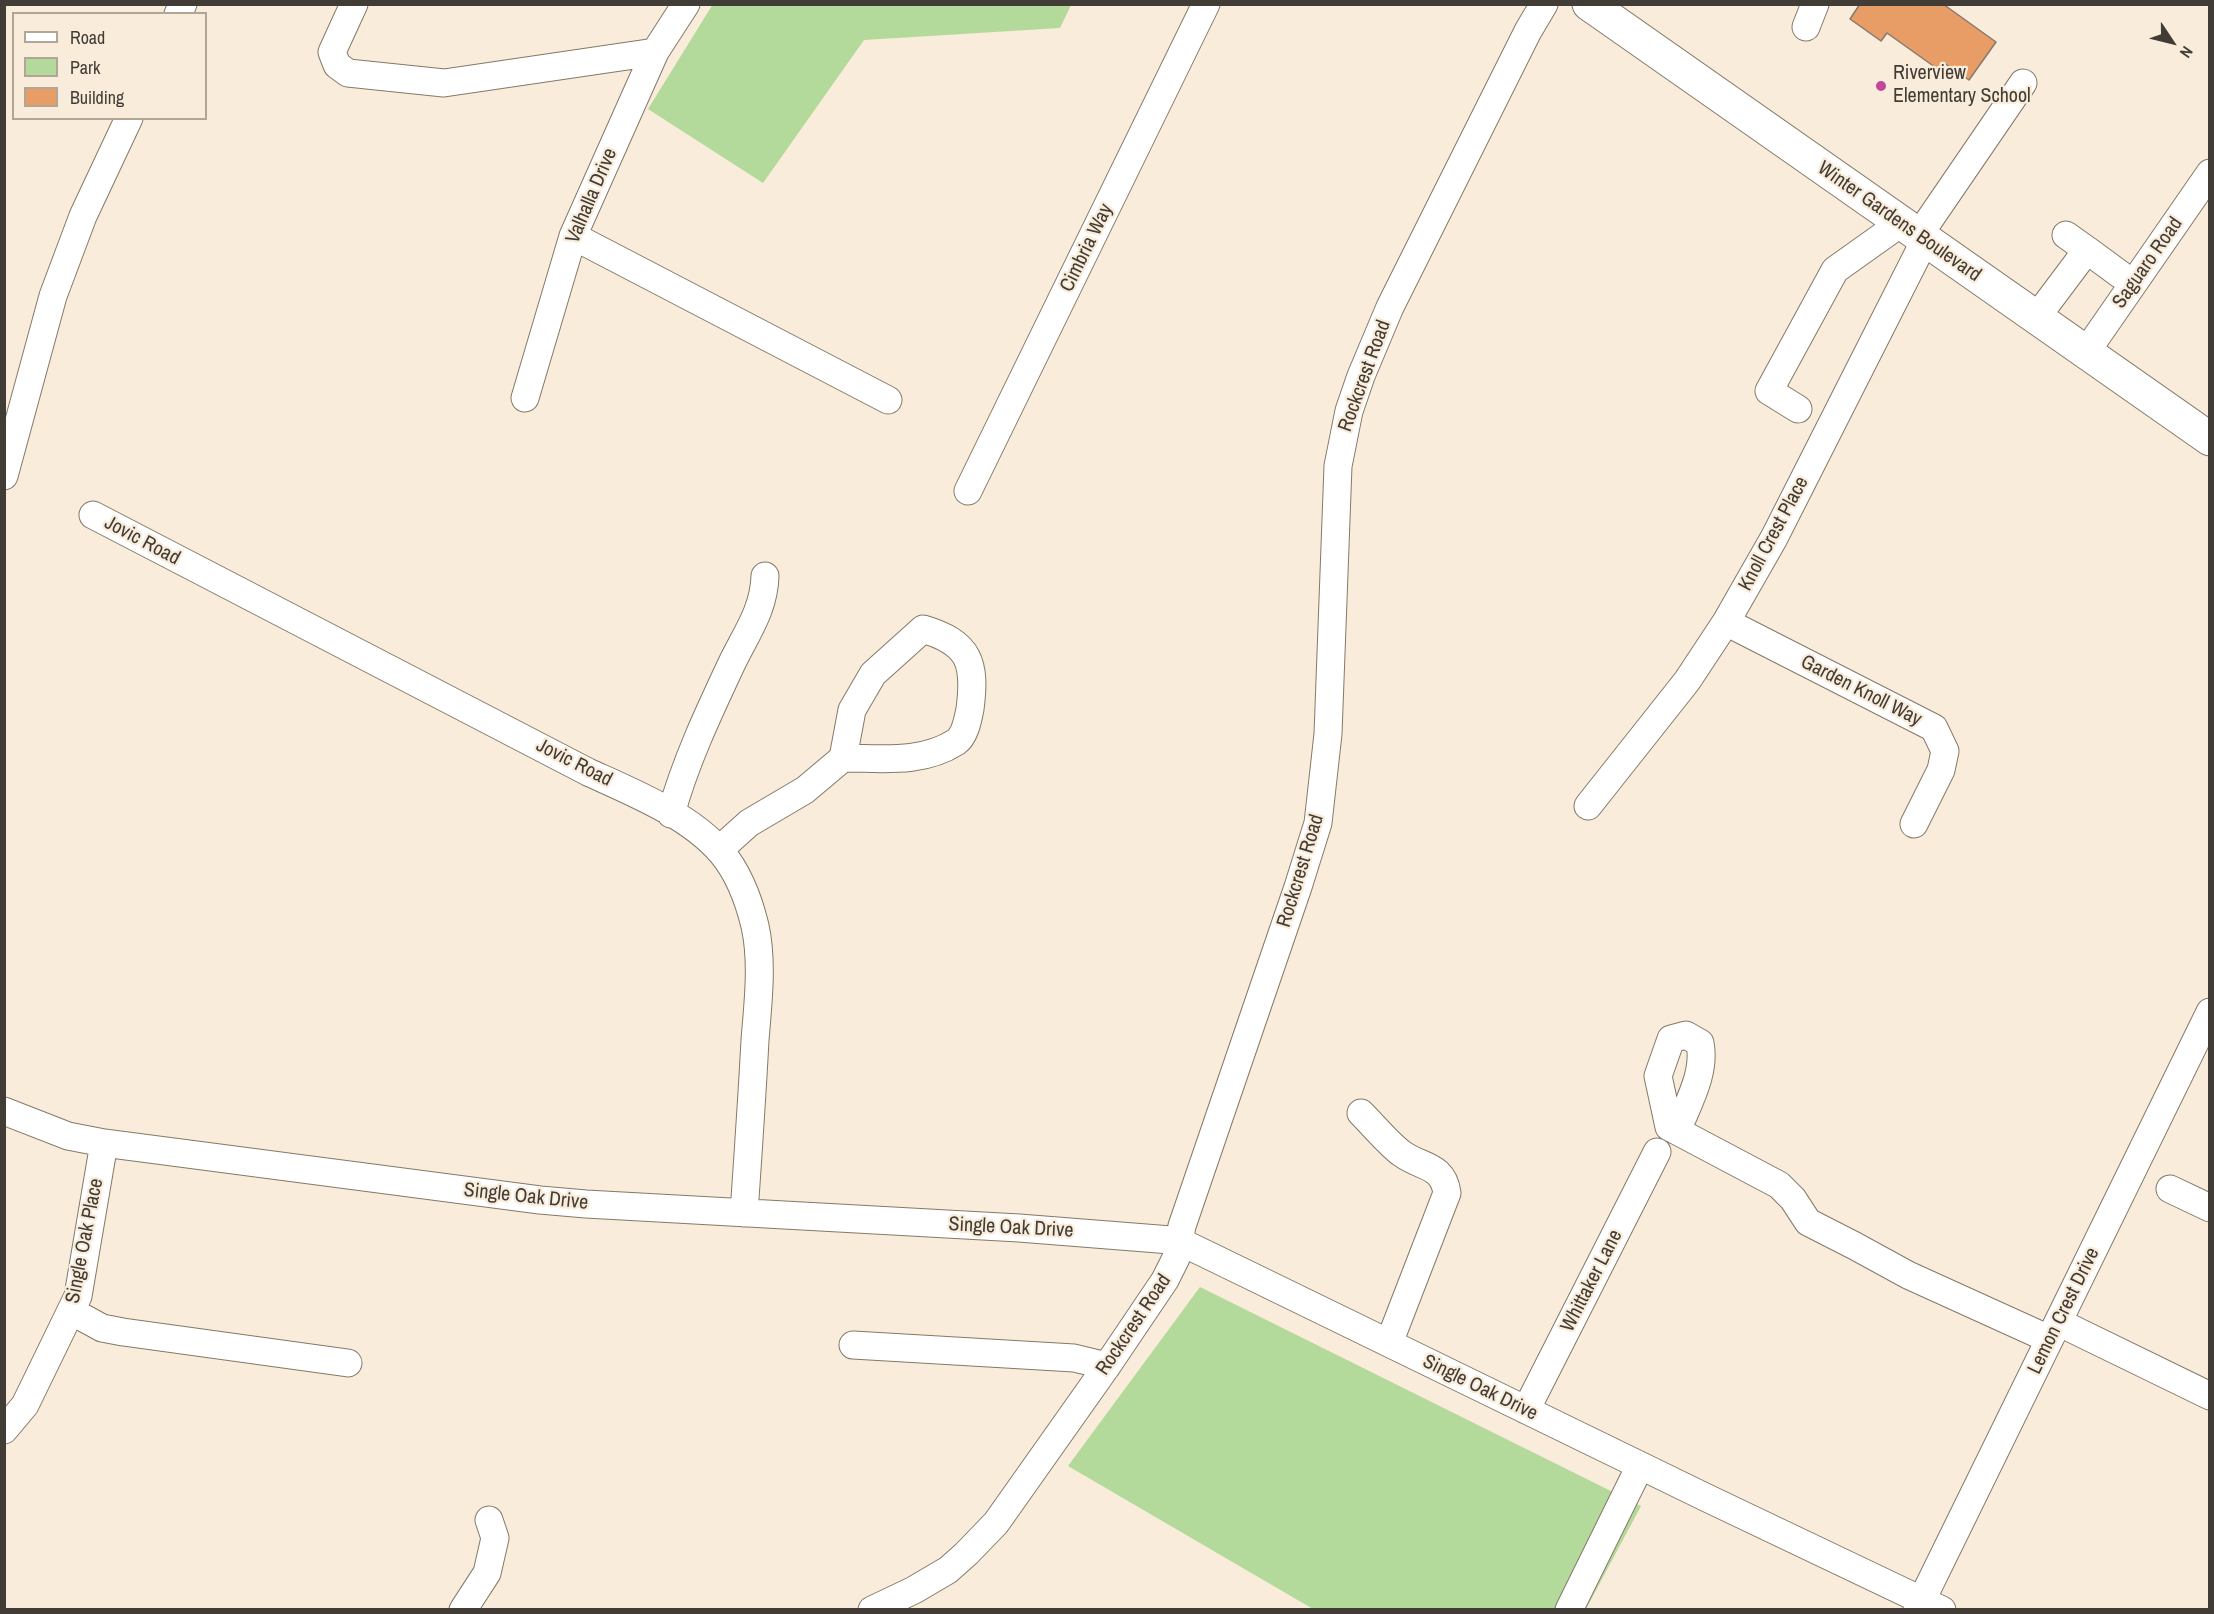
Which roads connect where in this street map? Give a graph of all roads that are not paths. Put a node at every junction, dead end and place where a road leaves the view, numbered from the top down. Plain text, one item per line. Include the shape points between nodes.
1 (354, 4) edge
2 (686, 4) edge
3 (1206, 4) edge
4 (1544, 4) edge
5 (1589, 4) edge
6 (655, 52) junction
7 (2023, 83) dead end
8 (128, 120) edge
9 (2210, 173) edge
10 (1915, 233) junction
11 (573, 236) junction
12 (2121, 275) dead end
13 (2036, 318) junction
14 (2086, 352) junction
15 (525, 398) dead end
16 (888, 400) dead end
17 (1798, 410) dead end
18 (2206, 428) edge
19 (4, 476) edge
20 (968, 491) dead end
21 (93, 514) dead end
22 (765, 576) dead end
23 (1726, 621) junction
24 (843, 758) junction
25 (1588, 806) dead end
26 (671, 814) junction
27 (1914, 824) dead end
28 (719, 850) junction
29 (2210, 1012) edge
30 (4, 1111) edge
31 (1362, 1113) dead end
32 (1677, 1131) dead end
33 (104, 1143) junction
34 (1657, 1152) dead end
35 (2170, 1189) dead end
36 (2210, 1208) edge
37 (744, 1213) junction
38 (1179, 1242) junction
39 (71, 1311) junction
40 (2054, 1331) junction
41 (1389, 1343) junction
42 (853, 1345) dead end
43 (348, 1363) dead end
44 (1107, 1366) junction
45 (2210, 1396) edge
46 (1527, 1410) junction
47 (4, 1430) edge
48 (1640, 1466) junction
49 (489, 1520) dead end
50 (1927, 1606) edge
51 (463, 1610) edge
52 (872, 1610) edge
53 (1569, 1610) edge

1 - 6 street via 332,52 337,65 348,72 444,83
2 - 6 street, Valhalla Drive
3 - 20 street, Cimbria Way
4 - 38 street, Rockcrest Road via 1390,307 1349,411 1338,475 1328,734 1318,823
5 - 10 main road, Winter Gardens Boulevard
6 - 11 street, Valhalla Drive
7 - 10 street
8 - 19 street via 83,216 53,296
9 - 14 street, Saguaro Road
10 - 13 main road, Winter Gardens Boulevard
10 - 17 street via 1835,270 1769,391
10 - 23 street, Knoll Crest Place via 1774,538
11 - 15 street, Valhalla Drive
11 - 16 street
12 - 13 street via 2076,243
13 - 14 main road, Winter Gardens Boulevard
14 - 18 main road, Winter Gardens Boulevard
21 - 26 street, Jovic Road
22 - 26 street via 760,608 694,748
23 - 25 street, Knoll Crest Place via 1688,681
23 - 27 street, Garden Knoll Way via 1934,728 1945,752 1941,770
24 - 24 street via 852,710 881,666 922,629 958,645 972,664 968,719 959,740 913,759
24 - 28 street via 805,790 749,823
26 - 28 street, Jovic Road
28 - 37 street, Jovic Road via 729,862 747,902 759,959
29 - 40 street, Lemon Crest Drive
30 - 33 street, Single Oak Drive via 68,1136
31 - 41 street via 1402,1153 1437,1171 1446,1182 1447,1193
32 - 40 street via 1779,1185 1808,1222 1908,1275
33 - 37 street, Single Oak Drive via 540,1200
33 - 39 street, Single Oak Place via 78,1296
34 - 46 street, Whittaker Lane
35 - 36 street
37 - 38 street, Single Oak Drive via 1019,1228
38 - 41 street, Single Oak Drive
38 - 44 street, Rockcrest Road via 1170,1271
39 - 43 street via 102,1328 123,1332
39 - 47 street, Single Oak Place via 25,1405
40 - 45 street
40 - 50 street, Lemon Crest Drive
41 - 46 street, Single Oak Drive
42 - 44 street via 1074,1358
44 - 52 street, Rockcrest Road via 996,1523 948,1570
46 - 48 street, Single Oak Drive
48 - 50 street, Single Oak Drive
48 - 53 street
49 - 51 street via 495,1538 487,1573

